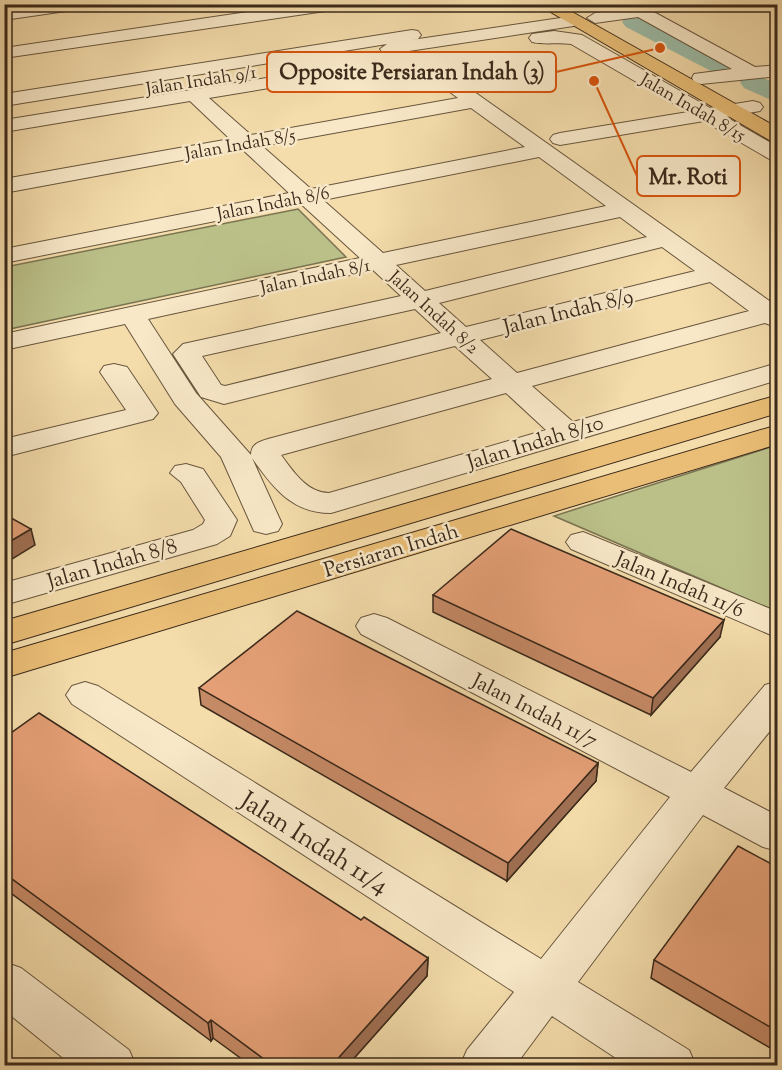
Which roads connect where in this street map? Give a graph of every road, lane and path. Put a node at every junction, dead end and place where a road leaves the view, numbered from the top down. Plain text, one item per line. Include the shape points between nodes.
1 (80, 4) edge
2 (339, 4) edge
3 (545, 4) edge
4 (563, 4) edge
5 (773, 4) edge
6 (777, 6) edge
7 (633, 8) edge
8 (276, 9) edge
9 (532, 14) edge
10 (4, 15) edge
11 (595, 18) junction
12 (573, 22) edge
13 (297, 24) dead end
14 (314, 36) dead end
15 (632, 46) junction
16 (4, 53) edge
17 (337, 53) junction
18 (430, 53) junction
19 (777, 70) edge
20 (751, 72) junction
21 (700, 78) junction
22 (194, 95) junction
23 (4, 100) edge
24 (475, 101) junction
25 (753, 107) junction
26 (731, 110) junction
27 (4, 112) edge
28 (705, 114) junction
29 (777, 121) edge
30 (4, 126) edge
31 (777, 136) edge
32 (247, 143) junction
33 (551, 145) junction
34 (777, 156) edge
35 (4, 186) edge
36 (306, 196) junction
37 (625, 197) junction
38 (666, 239) junction
39 (4, 256) edge
40 (378, 262) junction
41 (714, 274) junction
42 (420, 300) junction
43 (133, 315) junction
44 (773, 317) edge
45 (462, 338) junction
46 (4, 342) edge
47 (777, 371) edge
48 (114, 372) dead end
49 (511, 382) junction
50 (777, 404) edge
51 (567, 433) junction
52 (777, 434) edge
53 (4, 448) edge
54 (186, 473) dead end
55 (275, 537) junction
56 (418, 542) junction
57 (583, 542) dead end
58 (4, 594) edge
59 (199, 608) junction
60 (374, 626) dead end
61 (777, 626) edge
62 (4, 633) edge
63 (4, 666) edge
64 (777, 694) edge
65 (85, 695) dead end
66 (696, 794) junction
67 (777, 835) edge
68 (4, 982) edge
69 (545, 988) junction
70 (111, 1065) edge
71 (485, 1065) edge
72 (670, 1065) edge

1 - 10 street
2 - 8 street
3 - 12 main road
4 - 12 main road via 578,15
5 - 6 street
7 - 11 street
7 - 20 street
8 - 13 street
8 - 16 street
9 - 12 street, Jalan Indah 9/1
9 - 15 main road
9 - 17 street, Jalan Indah 9/1
9 - 18 street, Jalan Indah 9/1
11 - 12 main road
11 - 15 main road
12 - 15 main road
12 - 18 street via 541,37
12 - 28 street, Jalan Indah 8/15
14 - 17 street
15 - 21 main road
15 - 26 main road
17 - 18 street, Jalan Indah 9/1
17 - 23 street, Jalan Indah 9/1
17 - 27 street, Jalan Indah 9/1
18 - 22 street via 414,60
18 - 24 street
18 - 33 street
19 - 20 street
20 - 21 street
21 - 25 main road
22 - 30 street
22 - 32 street, Jalan Indah 8/2
24 - 32 street, Jalan Indah 8/5
24 - 33 street
25 - 26 street, Jalan Indah 8/6
25 - 29 main road
26 - 28 street, Jalan Indah 8/6
26 - 31 main road
28 - 33 street, Jalan Indah 8/6
28 - 34 street, Jalan Indah 8/15
32 - 35 street, Jalan Indah 8/5
32 - 36 street, Jalan Indah 8/2
33 - 36 street, Jalan Indah 8/6
33 - 37 street
36 - 39 street, Jalan Indah 8/6
36 - 40 street, Jalan Indah 8/2
37 - 38 street
37 - 40 street, Jalan Indah 8/1
38 - 41 street
38 - 42 street
40 - 42 street, Jalan Indah 8/2
40 - 43 street, Jalan Indah 8/1
41 - 44 street
41 - 45 street, Jalan Indah 8/9
42 - 45 street, Jalan Indah 8/2
42 - 45 street, Jalan Indah 8/9 via 186,354 216,394 224,395
43 - 46 street, Jalan Indah 8/1
43 - 55 street via 185,398 206,461
44 - 49 street
45 - 49 street, Jalan Indah 8/2
47 - 51 street, Jalan Indah 8/10
48 - 53 street via 143,413
49 - 51 street, Jalan Indah 8/2
49 - 51 street, Jalan Indah 8/10 via 266,450 266,456 295,492 312,502 331,503
50 - 55 main road, Persiaran Indah
52 - 56 main road, Persiaran Indah
54 - 58 street, Jalan Indah 8/8 via 192,476 221,520 218,529 205,537
55 - 56 main road via 312,557
55 - 59 main road via 273,567
55 - 62 main road, Persiaran Indah
56 - 59 main road, Persiaran Indah
57 - 61 street, Jalan Indah 11/6
59 - 63 main road, Persiaran Indah
60 - 66 street, Jalan Indah 11/7
64 - 66 street
65 - 69 street, Jalan Indah 11/4
66 - 67 street, Jalan Indah 11/7
66 - 69 street
68 - 70 street
69 - 71 street
69 - 72 street, Jalan Indah 11/4

